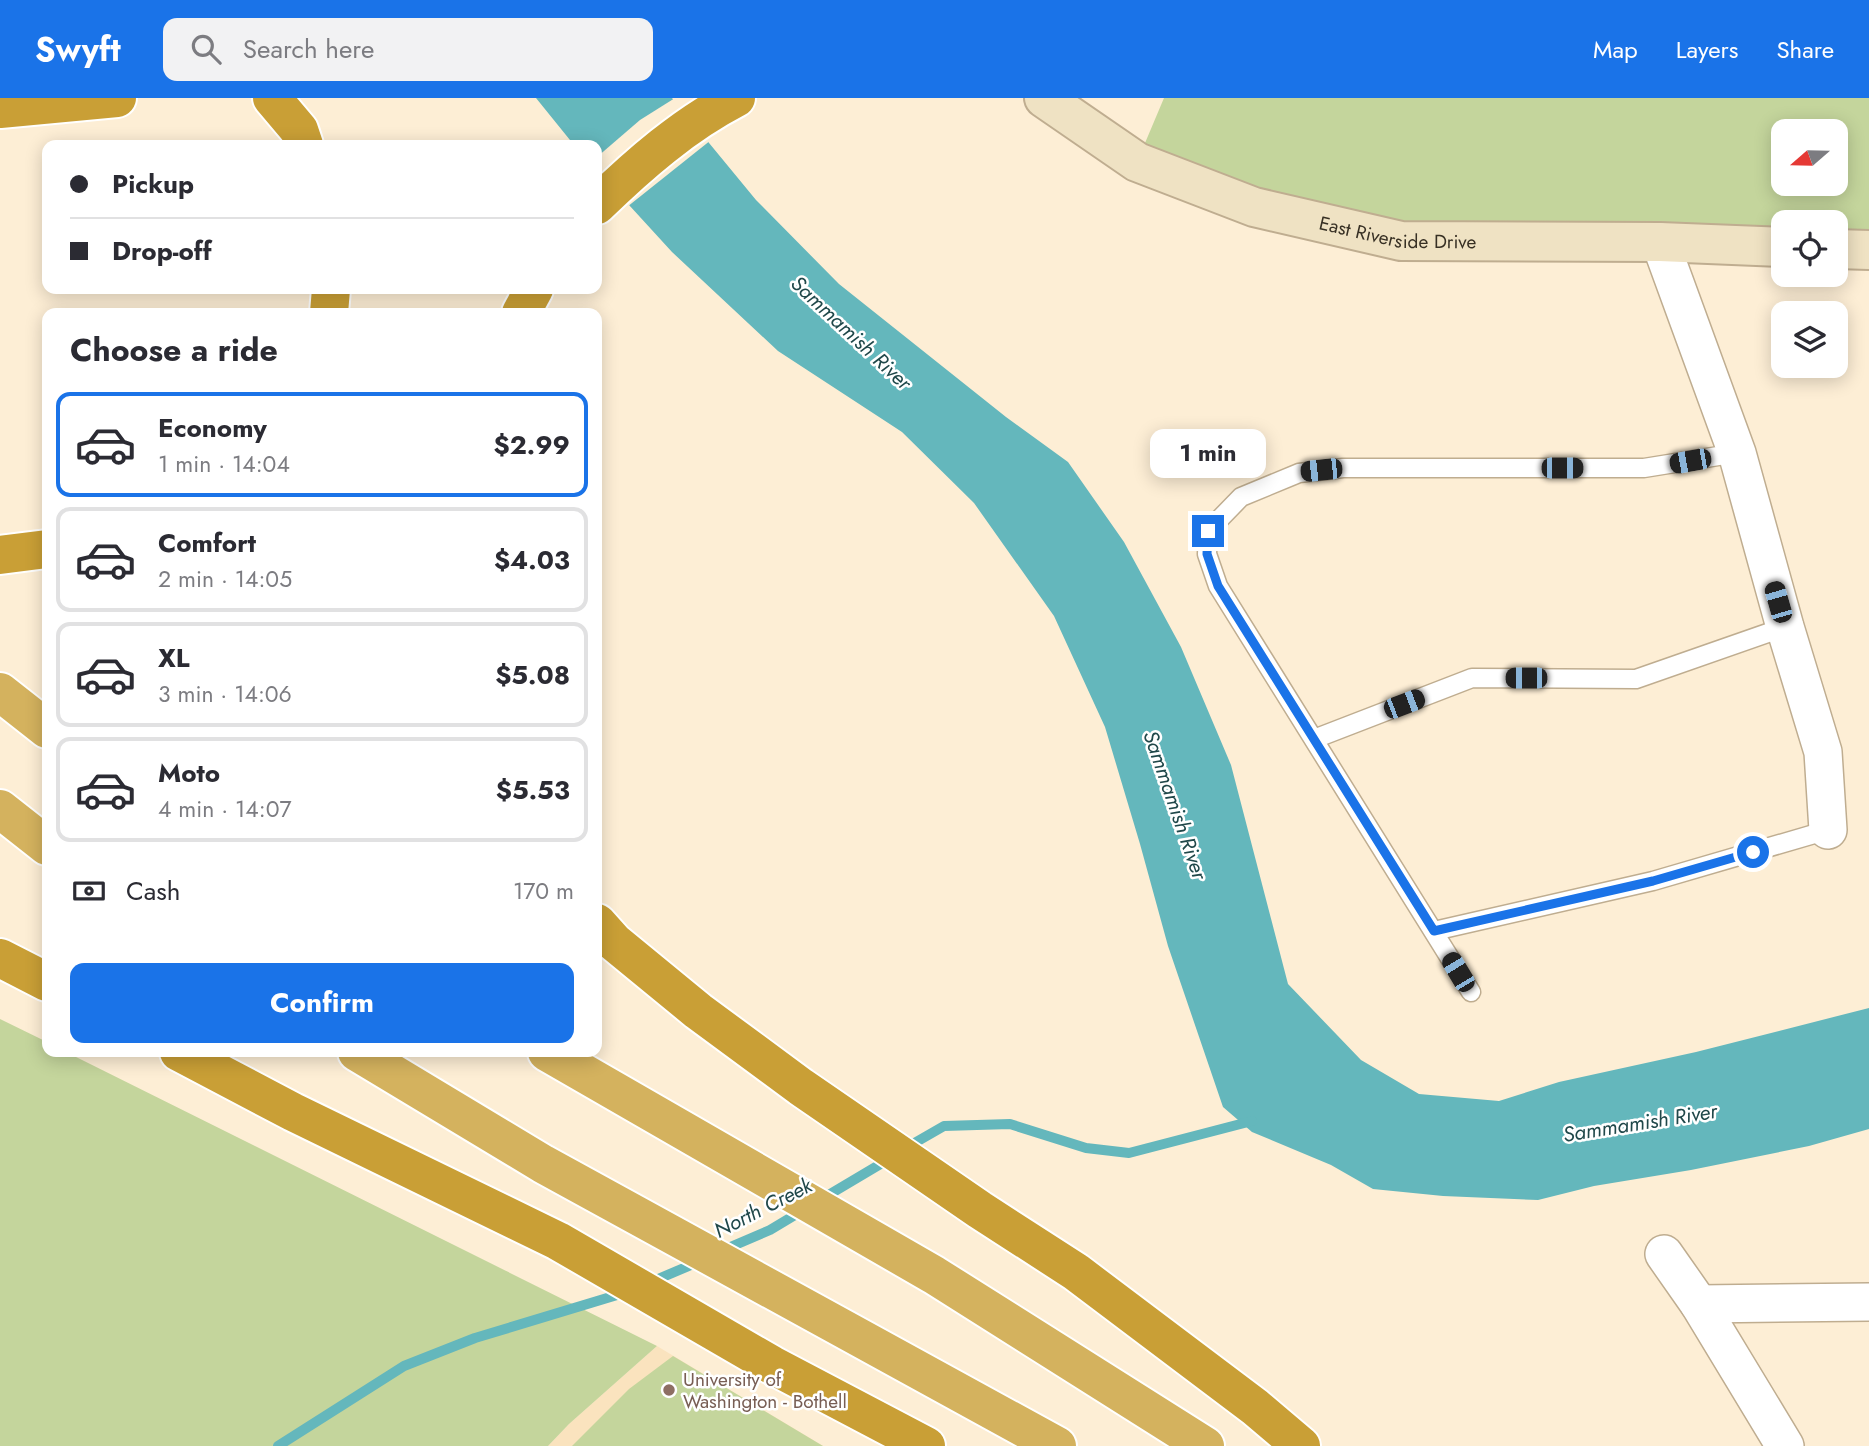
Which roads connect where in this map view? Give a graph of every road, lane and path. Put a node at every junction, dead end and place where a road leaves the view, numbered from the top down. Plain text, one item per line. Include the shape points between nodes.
1 (117, 98) edge
2 (272, 98) edge
3 (736, 98) edge
4 (1044, 98) edge
5 (0, 109) edge
6 (302, 140) edge
7 (602, 200) edge
8 (1660, 242) junction
9 (1771, 247) edge
10 (1848, 249) edge
11 (1869, 250) edge
12 (1737, 453) junction
13 (42, 550) edge
14 (0, 555) edge
15 (1785, 627) junction
16 (0, 692) edge
17 (42, 725) edge
18 (1314, 739) junction
19 (0, 808) edge
20 (1828, 830) joint
21 (42, 842) edge
22 (602, 929) edge
23 (1434, 931) junction
24 (0, 958) edge
25 (42, 979) edge
26 (1471, 992) dead end
27 (188, 1057) edge
28 (365, 1057) edge
29 (555, 1057) edge
30 (1664, 1254) dead end
31 (1869, 1301) edge
32 (1699, 1304) junction
33 (874, 1419) junction
34 (911, 1446) edge
35 (926, 1446) edge
36 (1057, 1446) edge
37 (1205, 1446) edge
38 (1301, 1446) edge
39 (1785, 1446) edge

1 - 5 highway
2 - 6 highway
3 - 7 highway via 673,138
4 - 8 main road, East Riverside Drive via 1137,162 1254,207 1401,241
8 - 9 main road, East Riverside Drive
8 - 12 street
10 - 11 main road
12 - 15 street
12 - 18 lane via 1644,468 1343,468 1299,473 1241,497 1208,531 1207,554 1218,586
13 - 14 highway
15 - 18 lane via 1636,678 1472,678
15 - 20 street via 1823,752
16 - 17 highway
18 - 23 lane
19 - 21 highway
20 - 23 lane via 1653,881
22 - 38 highway via 698,1011 801,1087 1076,1272
23 - 26 lane
24 - 25 highway
27 - 33 highway via 558,1241
28 - 36 highway via 543,1164
29 - 37 highway via 934,1275
30 - 32 street
31 - 32 street
32 - 39 street
33 - 34 highway
33 - 35 highway

